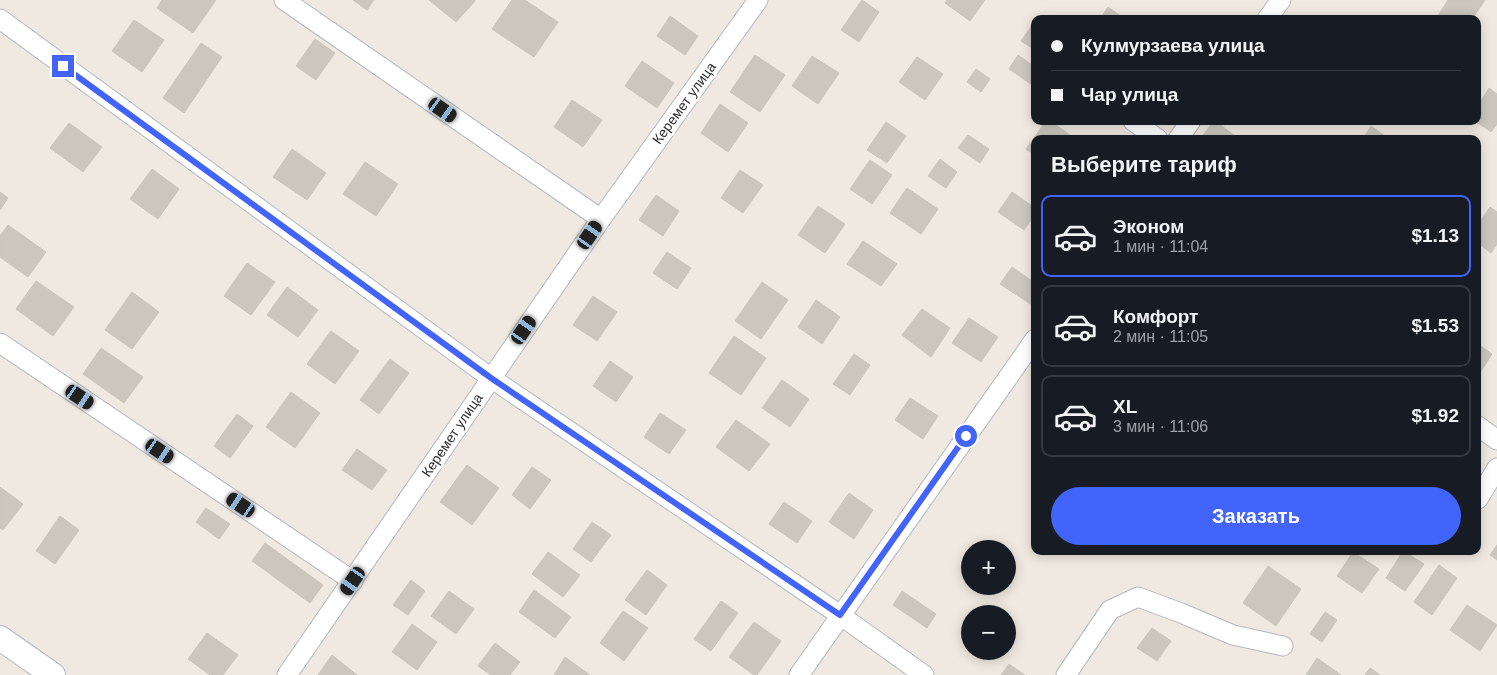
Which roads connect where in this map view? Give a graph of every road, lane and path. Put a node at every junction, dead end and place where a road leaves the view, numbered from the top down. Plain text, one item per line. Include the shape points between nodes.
1 (284, 0) edge
2 (758, 0) edge
3 (1281, 0) edge
4 (1270, 15) edge
5 (0, 19) edge
6 (1139, 125) edge
7 (1152, 135) edge
8 (601, 219) junction
9 (0, 343) edge
10 (1031, 345) edge
11 (491, 378) junction
12 (1481, 428) edge
13 (1497, 440) edge
14 (1497, 468) edge
15 (1481, 494) edge
16 (353, 581) junction
17 (840, 615) junction
18 (0, 638) edge
19 (1283, 646) dead end
20 (53, 675) edge
21 (287, 675) edge
22 (799, 675) edge
23 (924, 675) edge
24 (1066, 675) edge

1 - 8 street
2 - 8 street, Керемет улица
3 - 4 street
5 - 11 street
6 - 7 street
8 - 11 street, Керемет улица
9 - 16 street
10 - 17 street
11 - 16 street, Керемет улица
11 - 17 street
12 - 13 street
14 - 15 street
16 - 21 street, Керемет улица
17 - 22 street
17 - 23 street
18 - 20 street
19 - 24 street via 1233,635 1138,597 1110,610

